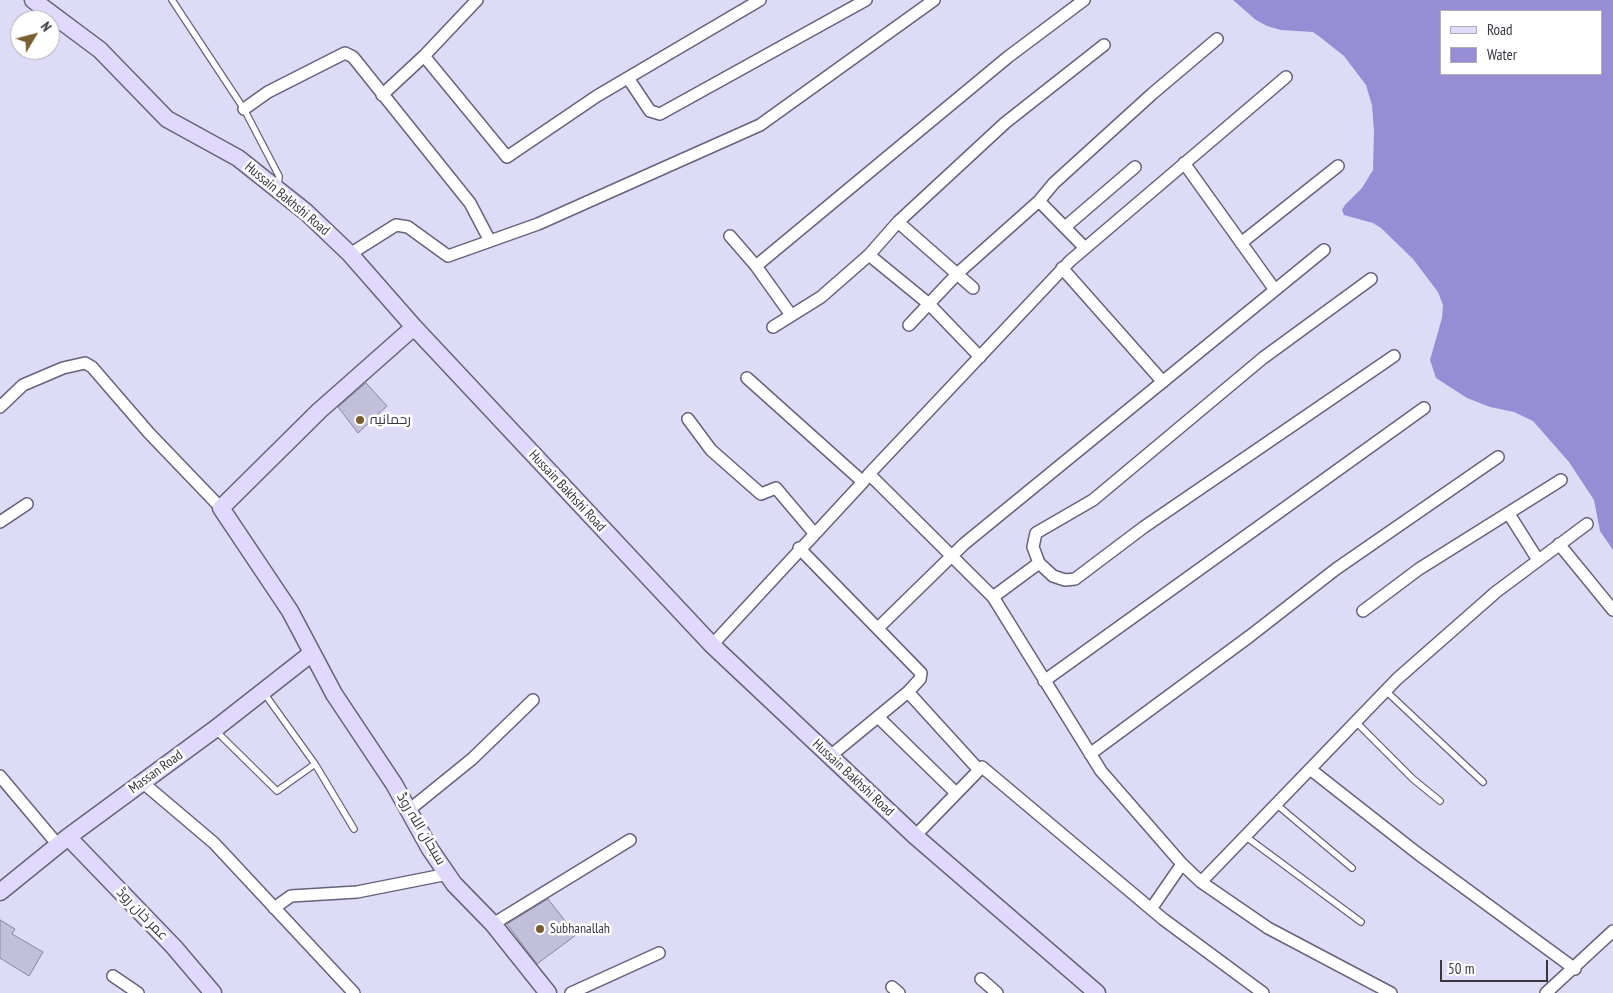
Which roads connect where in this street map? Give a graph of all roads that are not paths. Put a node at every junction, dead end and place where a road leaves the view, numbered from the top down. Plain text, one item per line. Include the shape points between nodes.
1 (33, 0) edge
2 (172, 0) edge
3 (477, 0) edge
4 (760, 0) edge
5 (866, 0) edge
6 (934, 0) edge
7 (1084, 0) edge
8 (1217, 39) dead end
9 (1104, 44) dead end
10 (424, 56) junction
11 (1286, 77) dead end
12 (628, 78) junction
13 (382, 95) junction
14 (244, 109) junction
15 (1184, 163) junction
16 (1338, 166) dead end
17 (1135, 167) dead end
18 (278, 188) junction
19 (1039, 200) junction
20 (898, 222) junction
21 (1065, 226) junction
22 (730, 236) dead end
23 (490, 242) junction
24 (1240, 243) junction
25 (1085, 248) junction
26 (1324, 250) dead end
27 (350, 254) junction
28 (869, 255) junction
29 (756, 266) junction
30 (1062, 268) junction
31 (958, 273) junction
32 (1371, 279) dead end
33 (973, 288) dead end
34 (1274, 290) junction
35 (929, 304) junction
36 (791, 315) junction
37 (909, 325) dead end
38 (773, 326) dead end
39 (414, 327) junction
40 (1394, 356) dead end
41 (980, 357) junction
42 (746, 378) dead end
43 (1163, 382) junction
44 (0, 407) edge
45 (1424, 408) dead end
46 (688, 419) dead end
47 (1498, 457) dead end
48 (866, 478) junction
49 (1561, 480) dead end
50 (27, 504) dead end
51 (221, 508) junction
52 (1509, 514) junction
53 (0, 522) edge
54 (1587, 524) dead end
55 (814, 533) junction
56 (1559, 544) junction
57 (799, 548) junction
58 (952, 556) junction
59 (1538, 560) junction
60 (1038, 563) junction
61 (993, 597) junction
62 (1613, 610) edge
63 (1363, 611) dead end
64 (878, 628) junction
65 (712, 645) junction
66 (312, 652) junction
67 (1044, 681) junction
68 (263, 691) junction
69 (1386, 691) junction
70 (908, 692) junction
71 (533, 700) dead end
72 (879, 718) junction
73 (1356, 722) junction
74 (215, 729) junction
75 (1090, 754) junction
76 (829, 757) junction
77 (315, 764) junction
78 (1310, 769) junction
79 (979, 770) junction
80 (0, 776) edge
81 (142, 782) junction
82 (1483, 782) dead end
83 (956, 793) junction
84 (1440, 801) dead end
85 (1276, 804) junction
86 (409, 810) junction
87 (354, 829) dead end
88 (915, 836) junction
89 (1245, 836) junction
90 (630, 840) dead end
91 (63, 841) junction
92 (1182, 864) junction
93 (1352, 868) dead end
94 (448, 874) junction
95 (1201, 882) junction
96 (0, 892) edge
97 (274, 908) junction
98 (1151, 909) junction
99 (1361, 922) dead end
100 (493, 924) junction
101 (1613, 931) edge
102 (659, 953) dead end
103 (1575, 969) junction
104 (113, 976) dead end
105 (981, 979) dead end
106 (138, 993) edge
107 (213, 993) edge
108 (354, 993) edge
109 (548, 993) edge
110 (571, 993) edge
111 (997, 993) edge
112 (1097, 993) edge
113 (1263, 993) edge
114 (1391, 993) edge
115 (1546, 993) edge

1 - 18 street, Hussain Bakhshi Road via 100,50 167,119 238,158
2 - 14 lane
3 - 10 street
4 - 12 street
5 - 12 street via 660,114 650,111
6 - 23 street via 754,128 538,224
7 - 29 street via 1008,57
8 - 19 street via 1110,132
9 - 20 street via 1006,123
10 - 12 street via 507,158
10 - 13 street
11 - 15 street
13 - 14 street via 353,57 345,54 268,92
13 - 23 street via 470,203
14 - 18 lane via 279,176
15 - 24 street
15 - 25 street
16 - 24 street
17 - 21 street
18 - 27 street, Hussain Bakhshi Road
19 - 21 street
19 - 31 street
20 - 28 street
20 - 31 street
21 - 25 street
22 - 29 street
23 - 27 street via 448,256 408,227 396,225
24 - 34 street
25 - 30 street
26 - 34 street
27 - 39 street, Hussain Bakhshi Road
28 - 35 street
28 - 36 street via 821,297
29 - 36 street
30 - 41 street
30 - 43 street
31 - 33 street
31 - 35 street
32 - 60 street via 1263,358 1093,500 1036,533 1033,548
34 - 43 street
35 - 37 street
35 - 41 street
36 - 38 street
39 - 51 street via 319,411
39 - 65 street, Hussain Bakhshi Road
40 - 60 street via 1144,526 1074,580 1053,576
41 - 48 street
42 - 48 street
43 - 58 street
44 - 51 street via 23,385 63,368 86,364
45 - 67 street
46 - 55 street via 711,450 761,494 776,488
47 - 75 street via 1336,569
48 - 55 street
48 - 58 street
49 - 52 street
50 - 53 street
51 - 66 street, سبحان اللہ روڈ via 290,611
52 - 59 street
52 - 63 street via 1419,569
54 - 56 street
55 - 57 street
56 - 59 street
56 - 62 street
57 - 64 street
57 - 65 street
58 - 61 street
58 - 64 street
59 - 69 street via 1496,592
60 - 61 street
61 - 67 street
64 - 70 street via 920,670 920,679
65 - 76 street, Hussain Bakhshi Road
66 - 68 street, Massan Road
66 - 86 street, سبحان اللہ روڈ via 334,694
67 - 75 street
68 - 74 street, Massan Road
68 - 77 lane
69 - 73 street
69 - 82 lane
70 - 72 street
70 - 79 street
71 - 86 street via 472,759
72 - 76 street
72 - 83 street
73 - 78 street
73 - 84 lane
74 - 77 lane via 277,791
74 - 81 street, Massan Road
75 - 92 street
76 - 88 street, Hussain Bakhshi Road
77 - 87 lane
78 - 85 street
78 - 103 street via 1417,853
79 - 83 street
79 - 98 street via 982,767
80 - 91 street
81 - 91 street, Massan Road
81 - 97 street via 214,843
83 - 88 street
85 - 89 street
85 - 93 lane
86 - 94 street, سبحان اللہ روڈ
88 - 112 street, Hussain Bakhshi Road
89 - 95 street
89 - 99 lane
90 - 100 street
91 - 96 street, Massan Road
91 - 107 street, عمر خان روڈ via 174,947
92 - 95 street
92 - 98 street
94 - 97 street via 357,892 291,896
94 - 100 street, سبحان اللہ روڈ
95 - 114 street via 1268,928
97 - 108 street
98 - 113 street
100 - 109 street, سبحان اللہ روڈ
101 - 103 street
102 - 110 street
103 - 115 street
104 - 106 street
105 - 111 street

